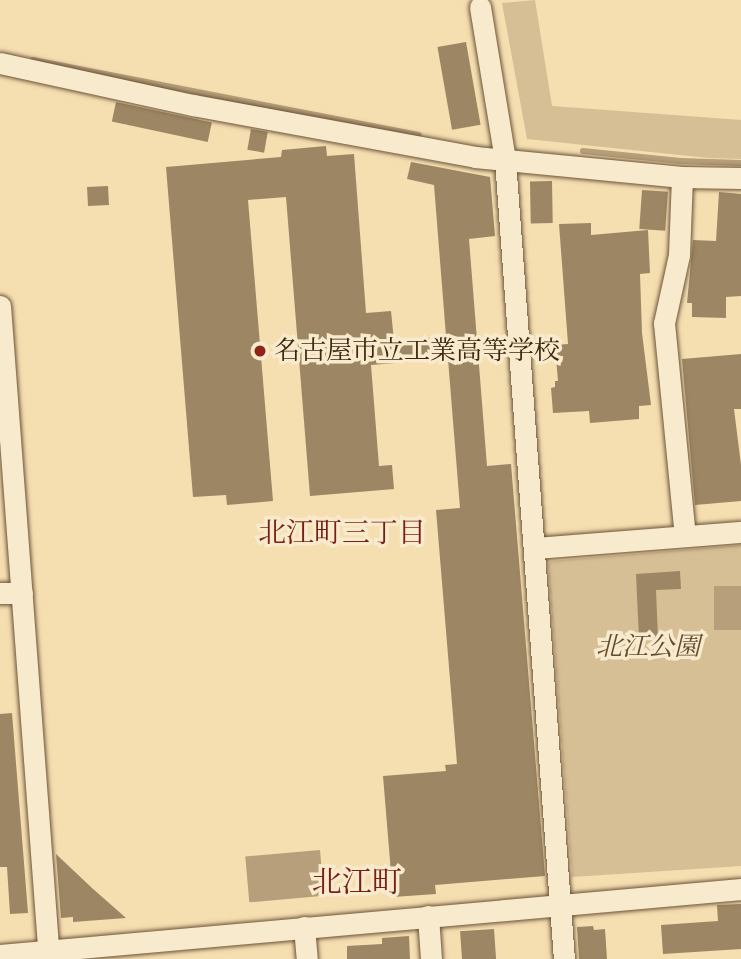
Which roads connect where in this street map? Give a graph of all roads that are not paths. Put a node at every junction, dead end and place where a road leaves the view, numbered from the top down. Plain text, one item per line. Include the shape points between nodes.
1 (480, 6) dead end
2 (0, 63) edge
3 (505, 160) junction
4 (682, 177) junction
5 (741, 178) edge
6 (0, 306) edge
7 (741, 532) edge
8 (685, 536) junction
9 (536, 548) junction
10 (0, 593) edge
11 (22, 593) junction
12 (741, 889) edge
13 (561, 904) junction
14 (428, 916) junction
15 (304, 927) junction
16 (178, 949) edge
17 (49, 954) edge
18 (0, 955) edge
19 (307, 959) edge
20 (431, 959) edge
21 (565, 959) edge

1 - 3 street
2 - 3 street via 206,107
3 - 4 street
3 - 9 street
4 - 5 street
4 - 8 street via 679,255 664,323
6 - 11 street
7 - 8 street
8 - 9 street
9 - 13 street
10 - 11 street
11 - 17 street
12 - 13 street
13 - 14 street
13 - 21 street
14 - 15 street
14 - 20 street
15 - 16 street
15 - 19 street
16 - 17 street
17 - 18 street

